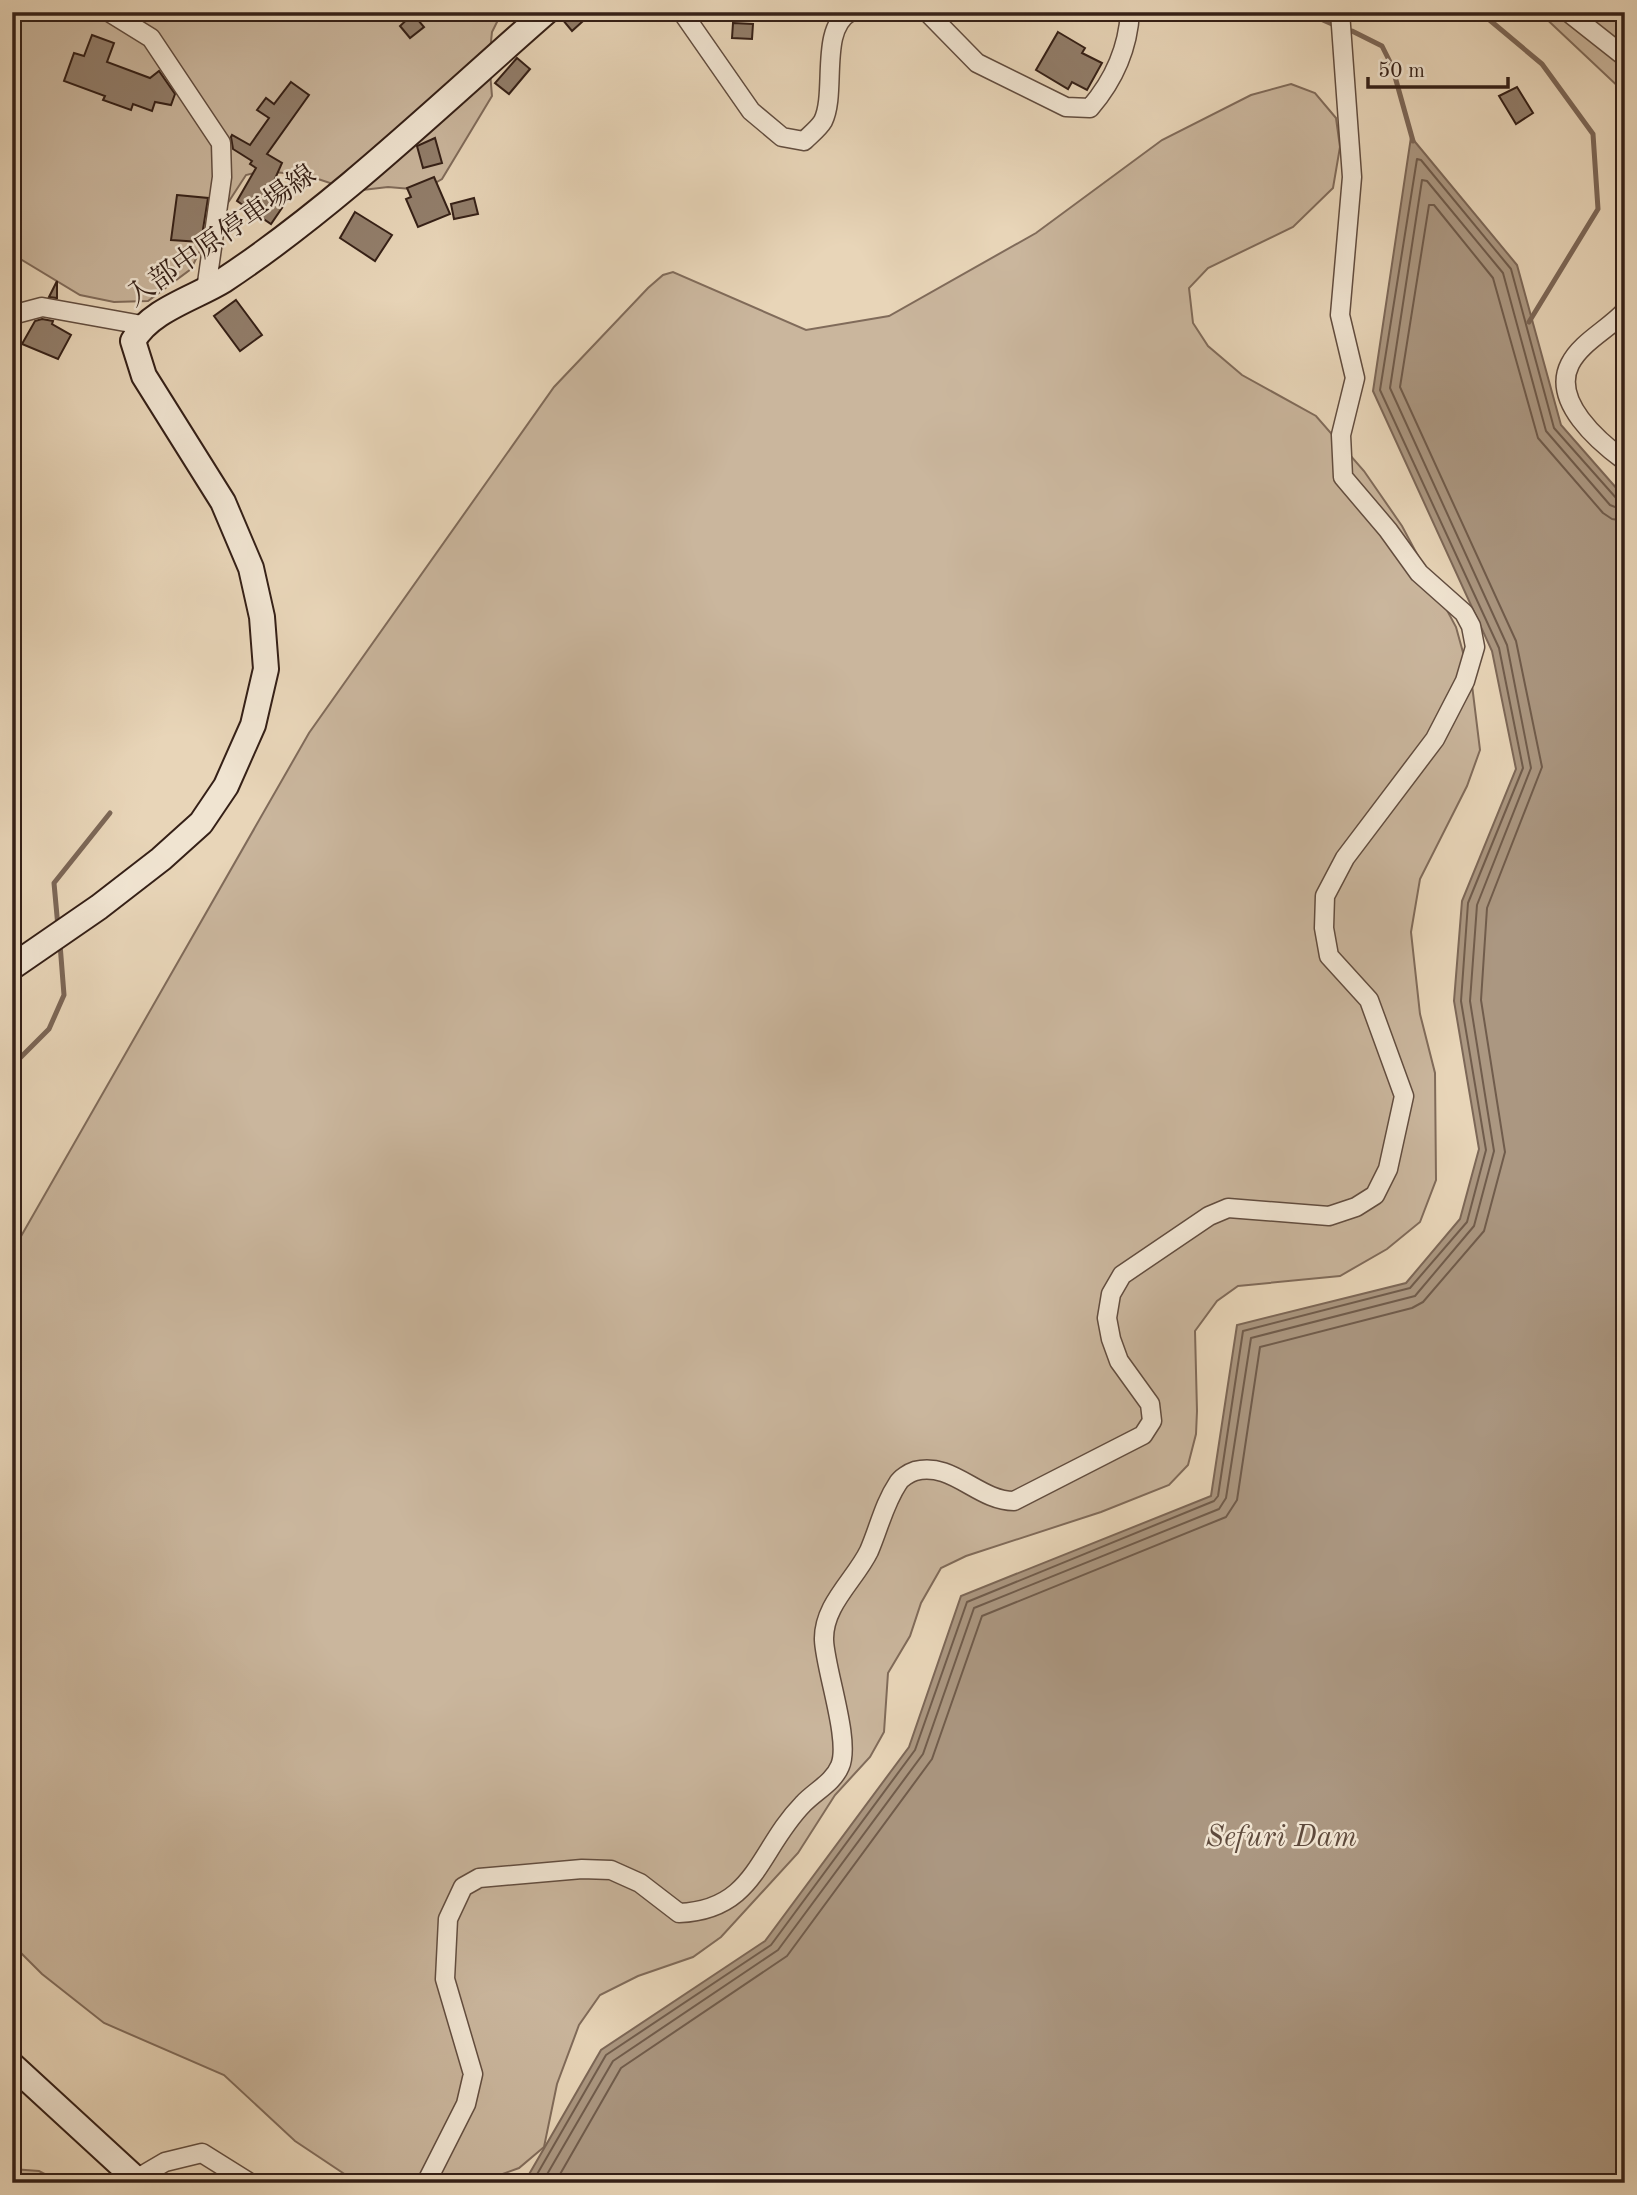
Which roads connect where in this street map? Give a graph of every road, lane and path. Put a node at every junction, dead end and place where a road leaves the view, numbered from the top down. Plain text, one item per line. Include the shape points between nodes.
1 (109, 12) edge
2 (546, 12) edge
3 (682, 12) edge
4 (850, 12) edge
5 (927, 12) edge
6 (1130, 12) edge
7 (1340, 12) edge
8 (1568, 12) edge
9 (1625, 57) edge
10 (206, 290) junction
11 (1625, 311) edge
12 (12, 315) edge
13 (142, 325) junction
14 (1625, 461) edge
15 (12, 967) edge
16 (12, 2065) edge
17 (136, 2181) edge
18 (250, 2183) edge
19 (426, 2183) edge

1 - 10 street via 151,38 220,143 222,177
2 - 10 main road, 入部中原停車場線 via 286,235
3 - 4 street via 751,111 782,137 804,141 823,121 833,37 842,16
5 - 6 street via 977,63 1066,107 1090,108 1114,74 1129,37
7 - 19 street via 1352,177 1340,315 1356,378 1341,435 1343,477 1419,573 1464,613 1475,647 1465,681 1435,739 1345,858 1325,897 1329,956 1369,1000 1404,1096 1388,1169 1376,1195 1356,1208 1329,1216 1227,1208 1122,1275 1111,1294 1107,1318 1119,1361 1150,1404 1152,1420 1143,1435 1014,1501 997,1501 956,1476 931,1469 900,1479 868,1552 826,1623 824,1640 840,1725 841,1764 829,1782 802,1804 738,1894 717,1908 679,1913 640,1884 611,1870 582,1869 479,1878 463,1887 448,1919 445,1979 473,2074 466,2104
8 - 9 street
10 - 13 main road, 入部中原停車場線
11 - 14 street via 1569,364 1566,383 1570,403 1582,420
12 - 13 street via 41,307
13 - 15 main road, 入部中原停車場線 via 133,341 144,376 223,502 251,568 262,617 266,669 253,725 226,786 201,823 99,907
16 - 17 main road
17 - 18 street via 165,2162 202,2153

